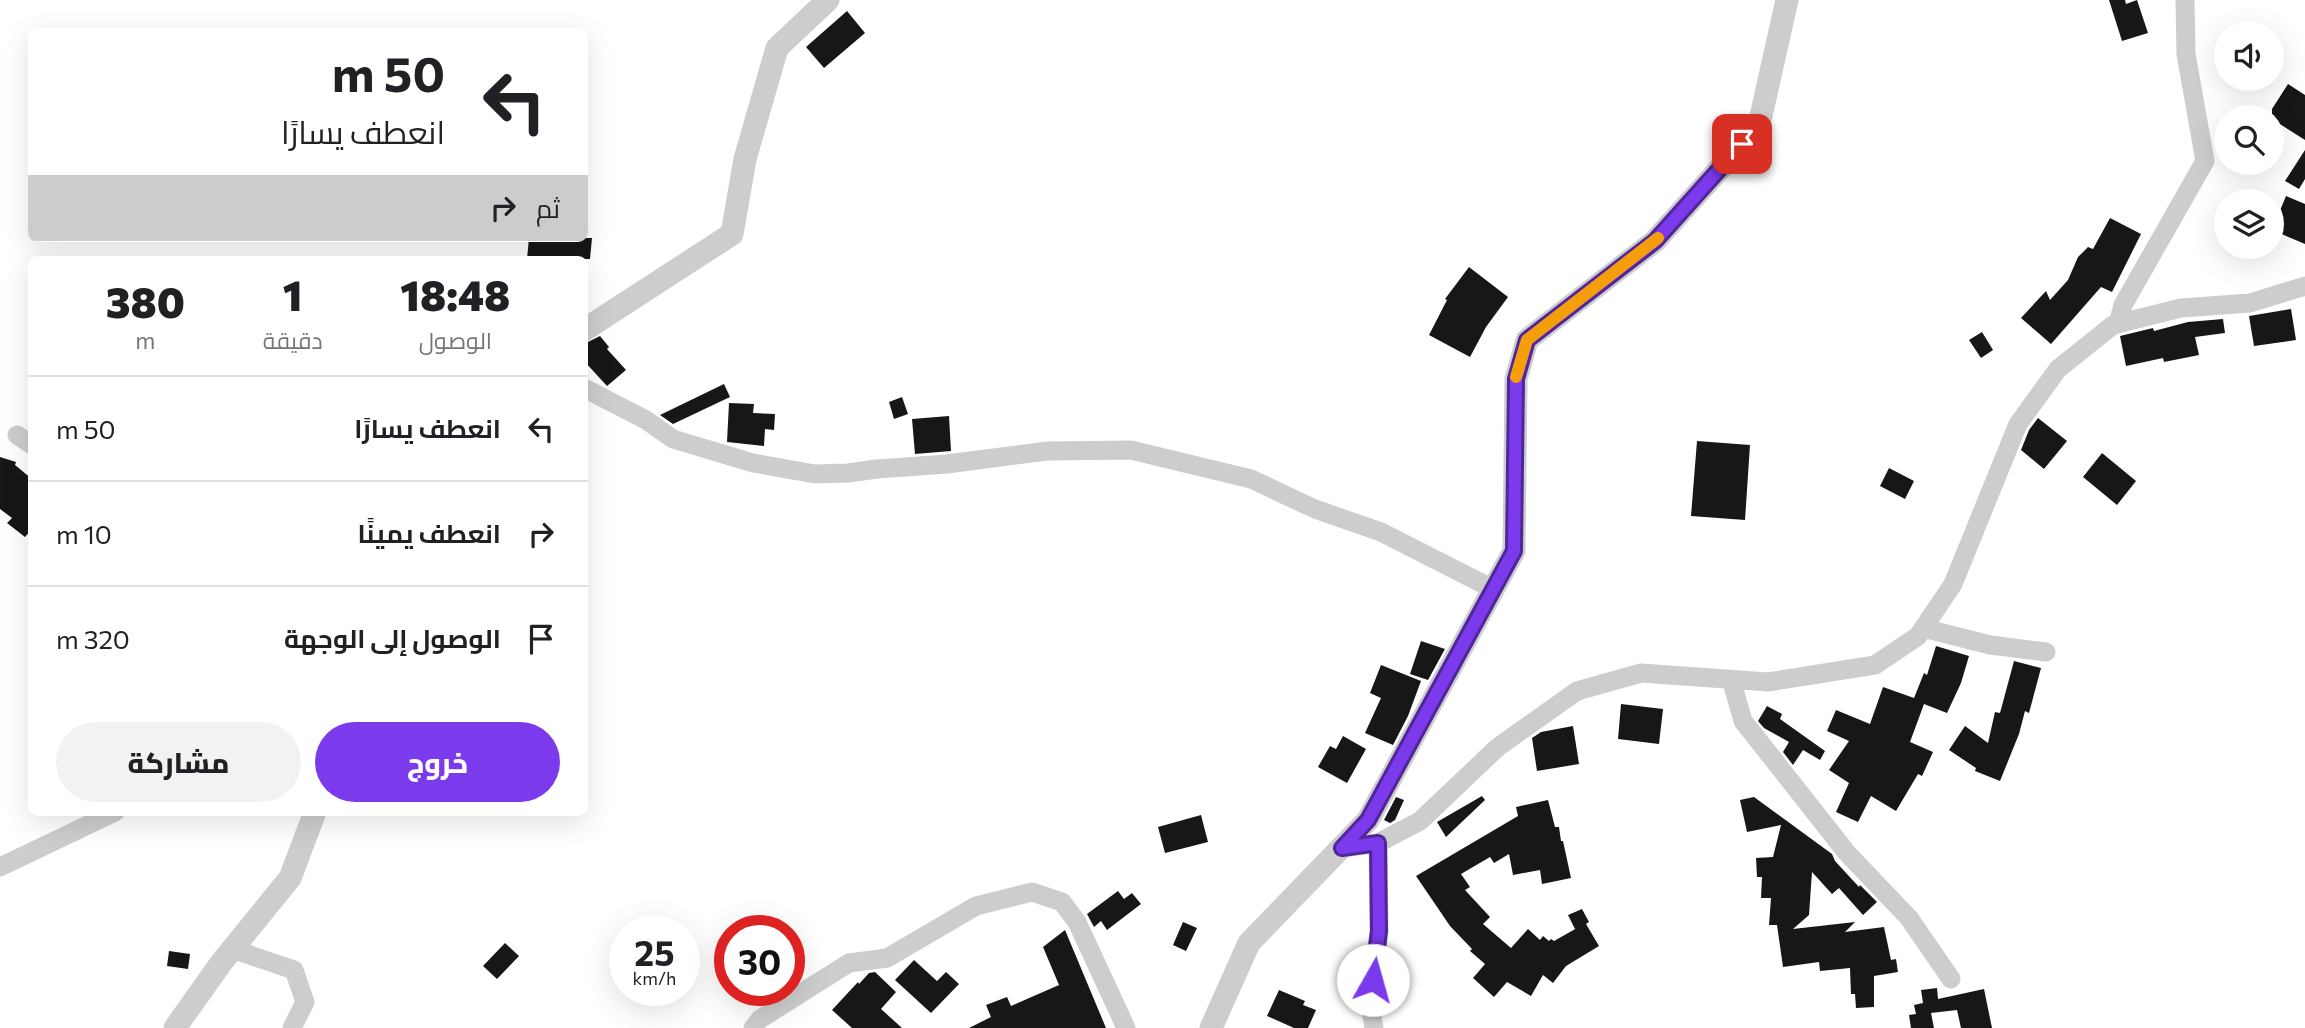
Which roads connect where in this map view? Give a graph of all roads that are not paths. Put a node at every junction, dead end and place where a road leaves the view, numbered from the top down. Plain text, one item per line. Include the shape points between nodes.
1 (828, 0) edge
2 (1787, 0) edge
3 (2185, 0) edge
4 (2305, 286) edge
5 (2118, 324) junction
6 (588, 327) edge
7 (588, 390) edge
8 (1493, 589) junction
9 (1923, 628) junction
10 (2046, 652) dead end
11 (1731, 679) junction
12 (107, 816) edge
13 (313, 816) edge
14 (1378, 843) junction
15 (1342, 848) junction
16 (0, 867) edge
17 (232, 949) junction
18 (1951, 979) dead end
19 (175, 1028) edge
20 (292, 1028) edge
21 (753, 1028) edge
22 (1126, 1028) edge
23 (1211, 1028) edge
24 (1374, 1028) edge

1 - 6 street via 777,48 745,159 732,234
2 - 8 street via 1759,125 1655,241 1527,340 1516,379 1514,551
3 - 5 street via 2186,54 2205,161 2123,305
4 - 5 street via 2250,303 2182,308
5 - 9 street via 2058,369 2018,424 1953,584
7 - 8 street via 673,439 753,463 815,474 1048,451 1131,450 1251,479 1381,533
8 - 15 street via 1368,820
9 - 10 street via 1990,645
9 - 11 street via 1875,665 1769,682
11 - 14 street via 1641,673 1577,691 1498,747 1420,821
11 - 18 street via 1743,721 1847,853 1909,918
12 - 16 street
13 - 17 street via 290,878
14 - 15 street
14 - 24 street via 1379,931 1370,1004
15 - 23 street via 1249,943
17 - 19 street
17 - 20 street via 294,970 305,1002
21 - 22 street via 760,1019 849,963 887,958 976,906 1032,892 1062,902 1077,922

